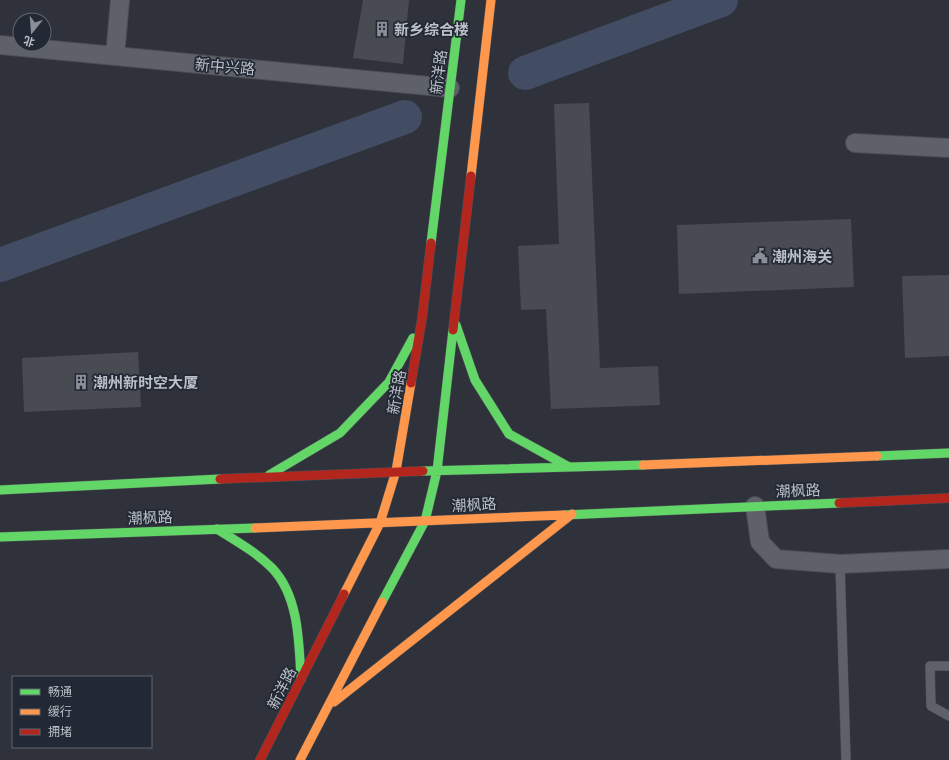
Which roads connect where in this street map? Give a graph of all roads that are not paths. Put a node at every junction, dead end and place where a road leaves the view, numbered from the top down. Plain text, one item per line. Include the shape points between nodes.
1 (120, 0) edge
2 (461, 0) edge
3 (491, 0) edge
4 (0, 45) edge
5 (115, 56) junction
6 (450, 88) junction
7 (855, 143) dead end
8 (949, 148) edge
9 (454, 318) junction
10 (422, 319) junction
11 (949, 454) edge
12 (570, 468) junction
13 (396, 471) junction
14 (437, 471) junction
15 (266, 476) junction
16 (0, 490) edge
17 (949, 498) edge
18 (755, 506) junction
19 (572, 514) junction
20 (425, 520) junction
21 (380, 523) junction
22 (217, 529) junction
23 (0, 537) edge
24 (949, 559) edge
25 (840, 564) junction
26 (949, 666) edge
27 (302, 679) junction
28 (328, 706) junction
29 (949, 716) edge
30 (260, 760) edge
31 (300, 760) edge
32 (846, 760) edge

1 - 5 street
2 - 6 main road, 新洋路
3 - 9 main road
4 - 5 street, 新中兴路
5 - 6 street, 新中兴路
6 - 10 main road, 新洋路
7 - 8 street
9 - 12 main road via 475,380 509,434
9 - 14 main road
10 - 13 main road, 新洋路
10 - 15 main road via 390,382 340,433
11 - 12 main road, 潮枫路
12 - 14 main road, 潮枫路
13 - 14 main road, 潮枫路
13 - 15 main road, 潮枫路
13 - 21 main road, 新洋路
14 - 20 main road
15 - 16 main road, 潮枫路
17 - 18 main road, 潮枫路
18 - 19 main road, 潮枫路
18 - 25 street via 760,542 776,559
19 - 20 main road, 潮枫路
19 - 28 main road
20 - 21 main road, 潮枫路
20 - 28 main road
21 - 22 main road, 潮枫路
21 - 27 main road, 新洋路
22 - 23 main road, 潮枫路
22 - 27 main road via 262,558 282,579 293,603 300,643
24 - 25 street
25 - 32 lane
26 - 29 lane via 930,666 931,706
27 - 30 main road, 新洋路
28 - 31 main road

